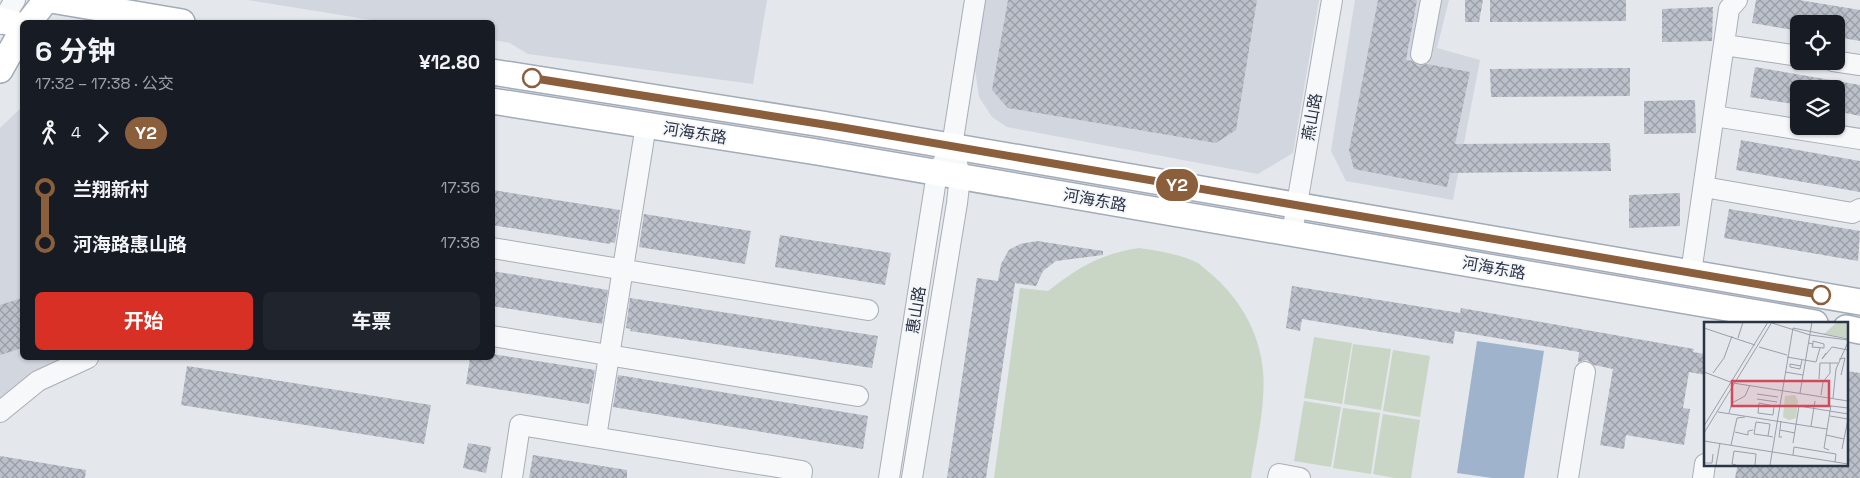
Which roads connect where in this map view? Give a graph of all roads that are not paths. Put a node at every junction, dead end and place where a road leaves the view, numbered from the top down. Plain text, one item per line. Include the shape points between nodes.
1 (16, 0) edge
2 (46, 0) edge
3 (51, 0) edge
4 (975, 0) edge
5 (1332, 0) edge
6 (1431, 0) edge
7 (1737, 0) edge
8 (7, 18) edge
9 (31, 20) edge
10 (170, 20) edge
11 (1724, 45) junction
12 (1421, 54) dead end
13 (1790, 55) edge
14 (1845, 63) edge
15 (1860, 65) edge
16 (0, 70) edge
17 (495, 72) edge
18 (495, 101) edge
19 (1714, 116) junction
20 (646, 125) junction
21 (1860, 139) edge
22 (952, 146) junction
23 (949, 175) junction
24 (1704, 187) junction
25 (1297, 206) junction
26 (1860, 209) edge
27 (1292, 234) junction
28 (495, 248) edge
29 (623, 269) junction
30 (1691, 273) junction
31 (1860, 302) edge
32 (868, 310) dead end
33 (1809, 322) edge
34 (495, 336) edge
35 (609, 355) junction
36 (84, 360) edge
37 (1585, 372) dead end
38 (858, 396) dead end
39 (0, 412) edge
40 (596, 437) junction
41 (512, 478) edge
42 (801, 478) edge
43 (889, 478) edge
44 (912, 478) edge
45 (1278, 478) edge
46 (1300, 478) edge
47 (1568, 478) edge

1 - 8 street
2 - 9 main road
3 - 10 main road
4 - 22 street, 惠山路
5 - 25 street, 燕山路
6 - 12 street
7 - 11 street via 1729,9
8 - 16 main road
11 - 13 street
11 - 19 street
14 - 15 street
17 - 22 main road, 河海东路
18 - 20 main road, 河海东路
19 - 21 street
19 - 24 street
20 - 23 main road, 河海东路
20 - 29 street
22 - 23 street, 惠山路
22 - 25 main road, 河海东路
23 - 27 main road, 河海东路
23 - 43 street, 惠山路
23 - 44 street, 惠山路
24 - 26 street via 1852,213
24 - 30 street
25 - 27 street, 燕山路
25 - 30 main road, 河海东路
27 - 33 main road, 河海东路
28 - 29 street
29 - 32 street
29 - 35 street
30 - 31 main road, 河海东路
34 - 35 street
35 - 38 street
35 - 40 street
36 - 39 street via 38,381
37 - 47 street
40 - 41 street via 520,425
40 - 42 street via 802,470
45 - 46 street via 1278,474

